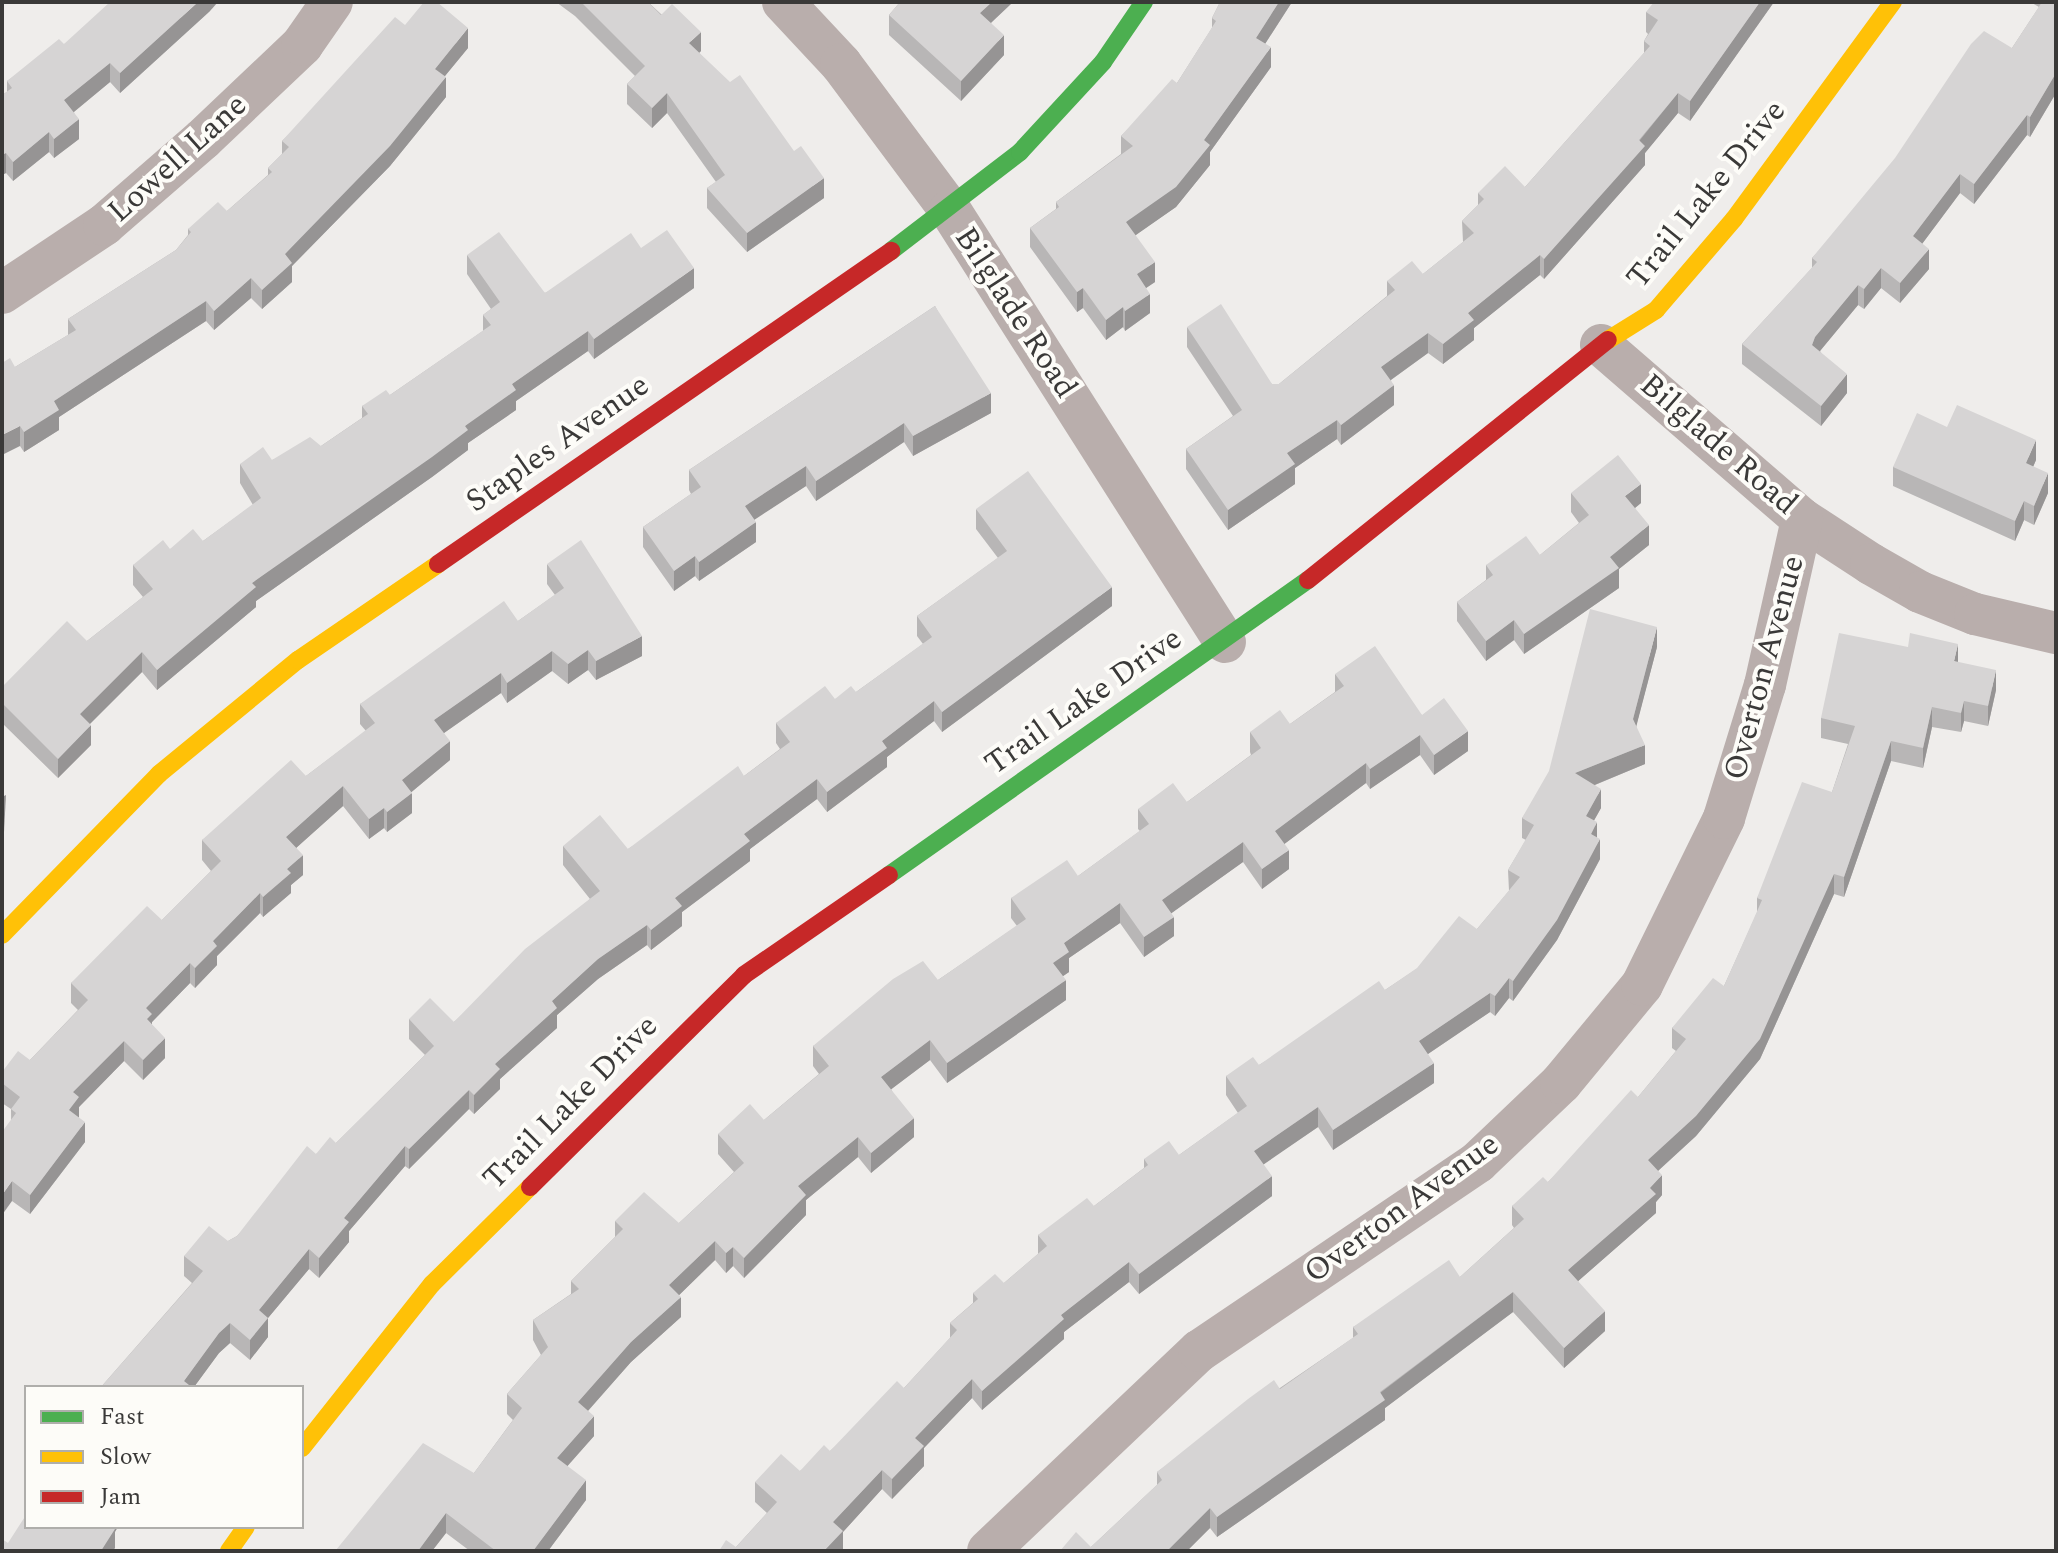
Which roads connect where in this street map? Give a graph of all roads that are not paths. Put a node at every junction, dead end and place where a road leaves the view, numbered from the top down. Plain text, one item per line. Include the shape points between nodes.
1 (332, 2) edge
2 (783, 2) edge
3 (1144, 2) edge
4 (1893, 2) edge
5 (950, 210) junction
6 (2, 293) edge
7 (1601, 345) junction
8 (1802, 519) junction
9 (2056, 633) edge
10 (1225, 642) junction
11 (2, 935) edge
12 (304, 1445) edge
13 (245, 1529) edge
14 (229, 1551) edge
15 (988, 1551) edge

1 - 6 street, Lowell Lane via 302,45 203,139 104,225
2 - 5 street, Bilglade Road via 841,64
3 - 5 street, Staples Avenue via 1103,62 1020,152
4 - 7 street, Trail Lake Drive via 1734,219 1656,310
5 - 10 street, Bilglade Road
5 - 11 street, Staples Avenue via 298,660 159,774
7 - 8 street, Bilglade Road
7 - 10 street, Trail Lake Drive via 1432,485
8 - 9 street, Bilglade Road via 1920,592 1975,614
8 - 15 street, Overton Avenue via 1765,685 1724,818 1642,985 1561,1083 1478,1162 1199,1351
10 - 12 street, Trail Lake Drive via 744,975 432,1284
13 - 14 street

